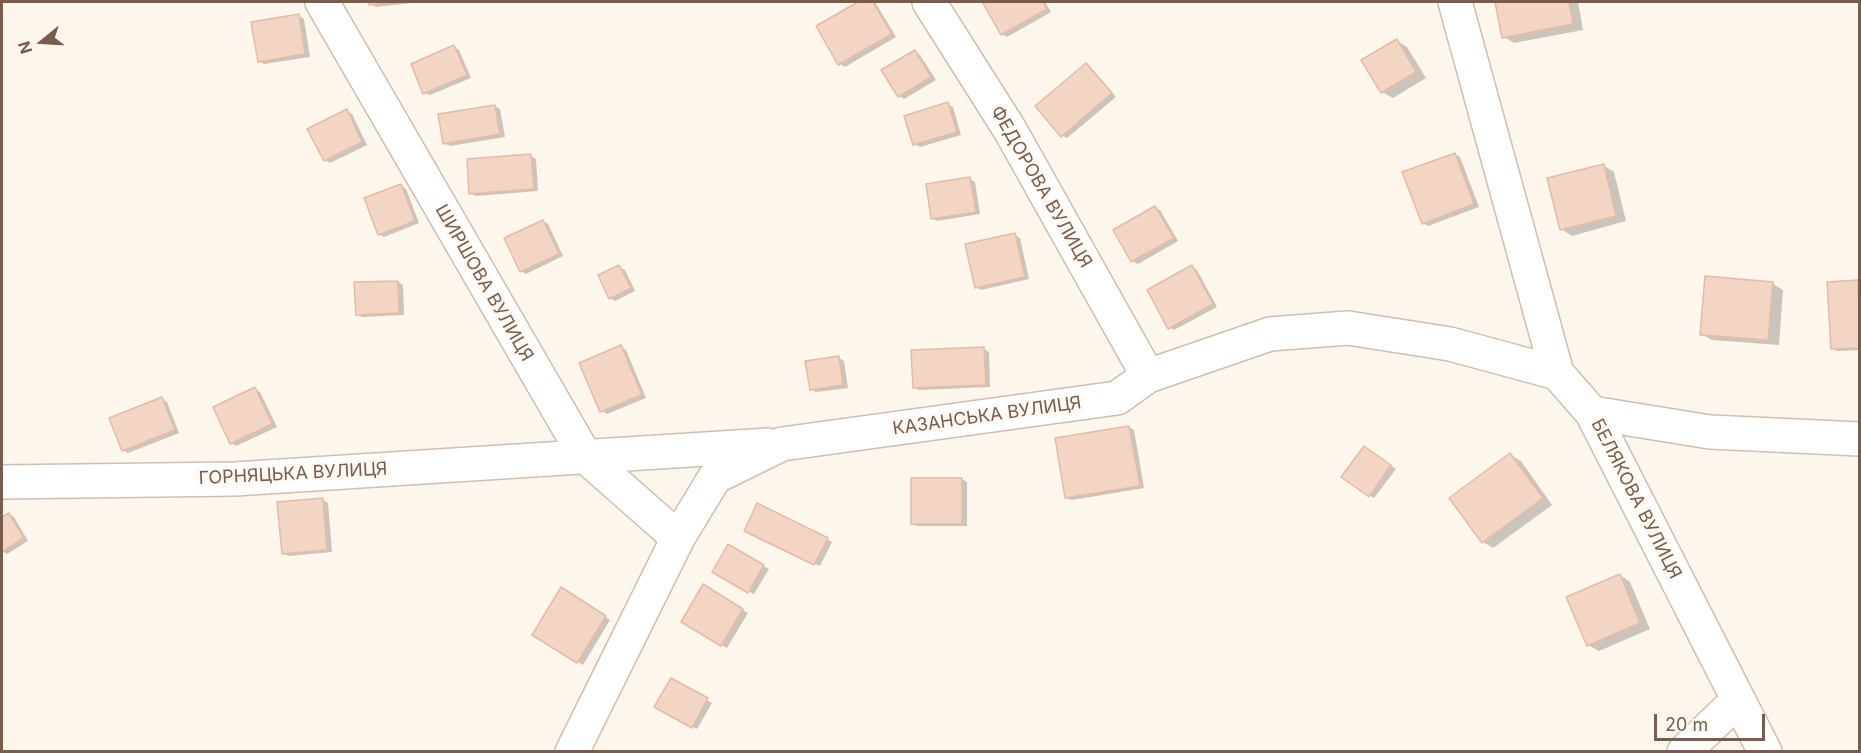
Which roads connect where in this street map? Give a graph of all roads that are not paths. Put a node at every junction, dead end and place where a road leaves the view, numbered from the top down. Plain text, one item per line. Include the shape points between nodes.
1 (322, 2) edge
2 (929, 2) edge
3 (1455, 2) edge
4 (1557, 373) junction
5 (1148, 376) junction
6 (1592, 413) junction
7 (1860, 439) edge
8 (782, 444) junction
9 (585, 456) junction
10 (2, 482) edge
11 (678, 538) junction
12 (1738, 700) junction
13 (572, 752) edge
14 (1684, 752) edge
15 (1765, 752) edge

1 - 9 street, ШИРШОВА ВУЛИЦЯ
2 - 5 street, ФЕДОРОВА ВУЛИЦЯ via 1010,130
3 - 4 street, БЕЛЯКОВА ВУЛИЦЯ
4 - 5 street, КАЗАНСЬКА ВУЛИЦЯ via 1450,344 1348,328 1270,334
4 - 6 street, БЕЛЯКОВА ВУЛИЦЯ
5 - 8 street, КАЗАНСЬКА ВУЛИЦЯ via 1117,398
6 - 7 street via 1710,432
6 - 12 street, БЕЛЯКОВА ВУЛИЦЯ
8 - 9 street, ГОРНЯЦЬКА ВУЛИЦЯ
8 - 11 street, КАЗАНСЬКА ВУЛИЦЯ via 715,477
9 - 10 street, ГОРНЯЦЬКА ВУЛИЦЯ via 235,479
9 - 11 street, ШИРШОВА ВУЛИЦЯ
11 - 13 street, КАЗАНСЬКА ВУЛИЦЯ
12 - 14 street
12 - 15 street, БЕЛЯКОВА ВУЛИЦЯ

